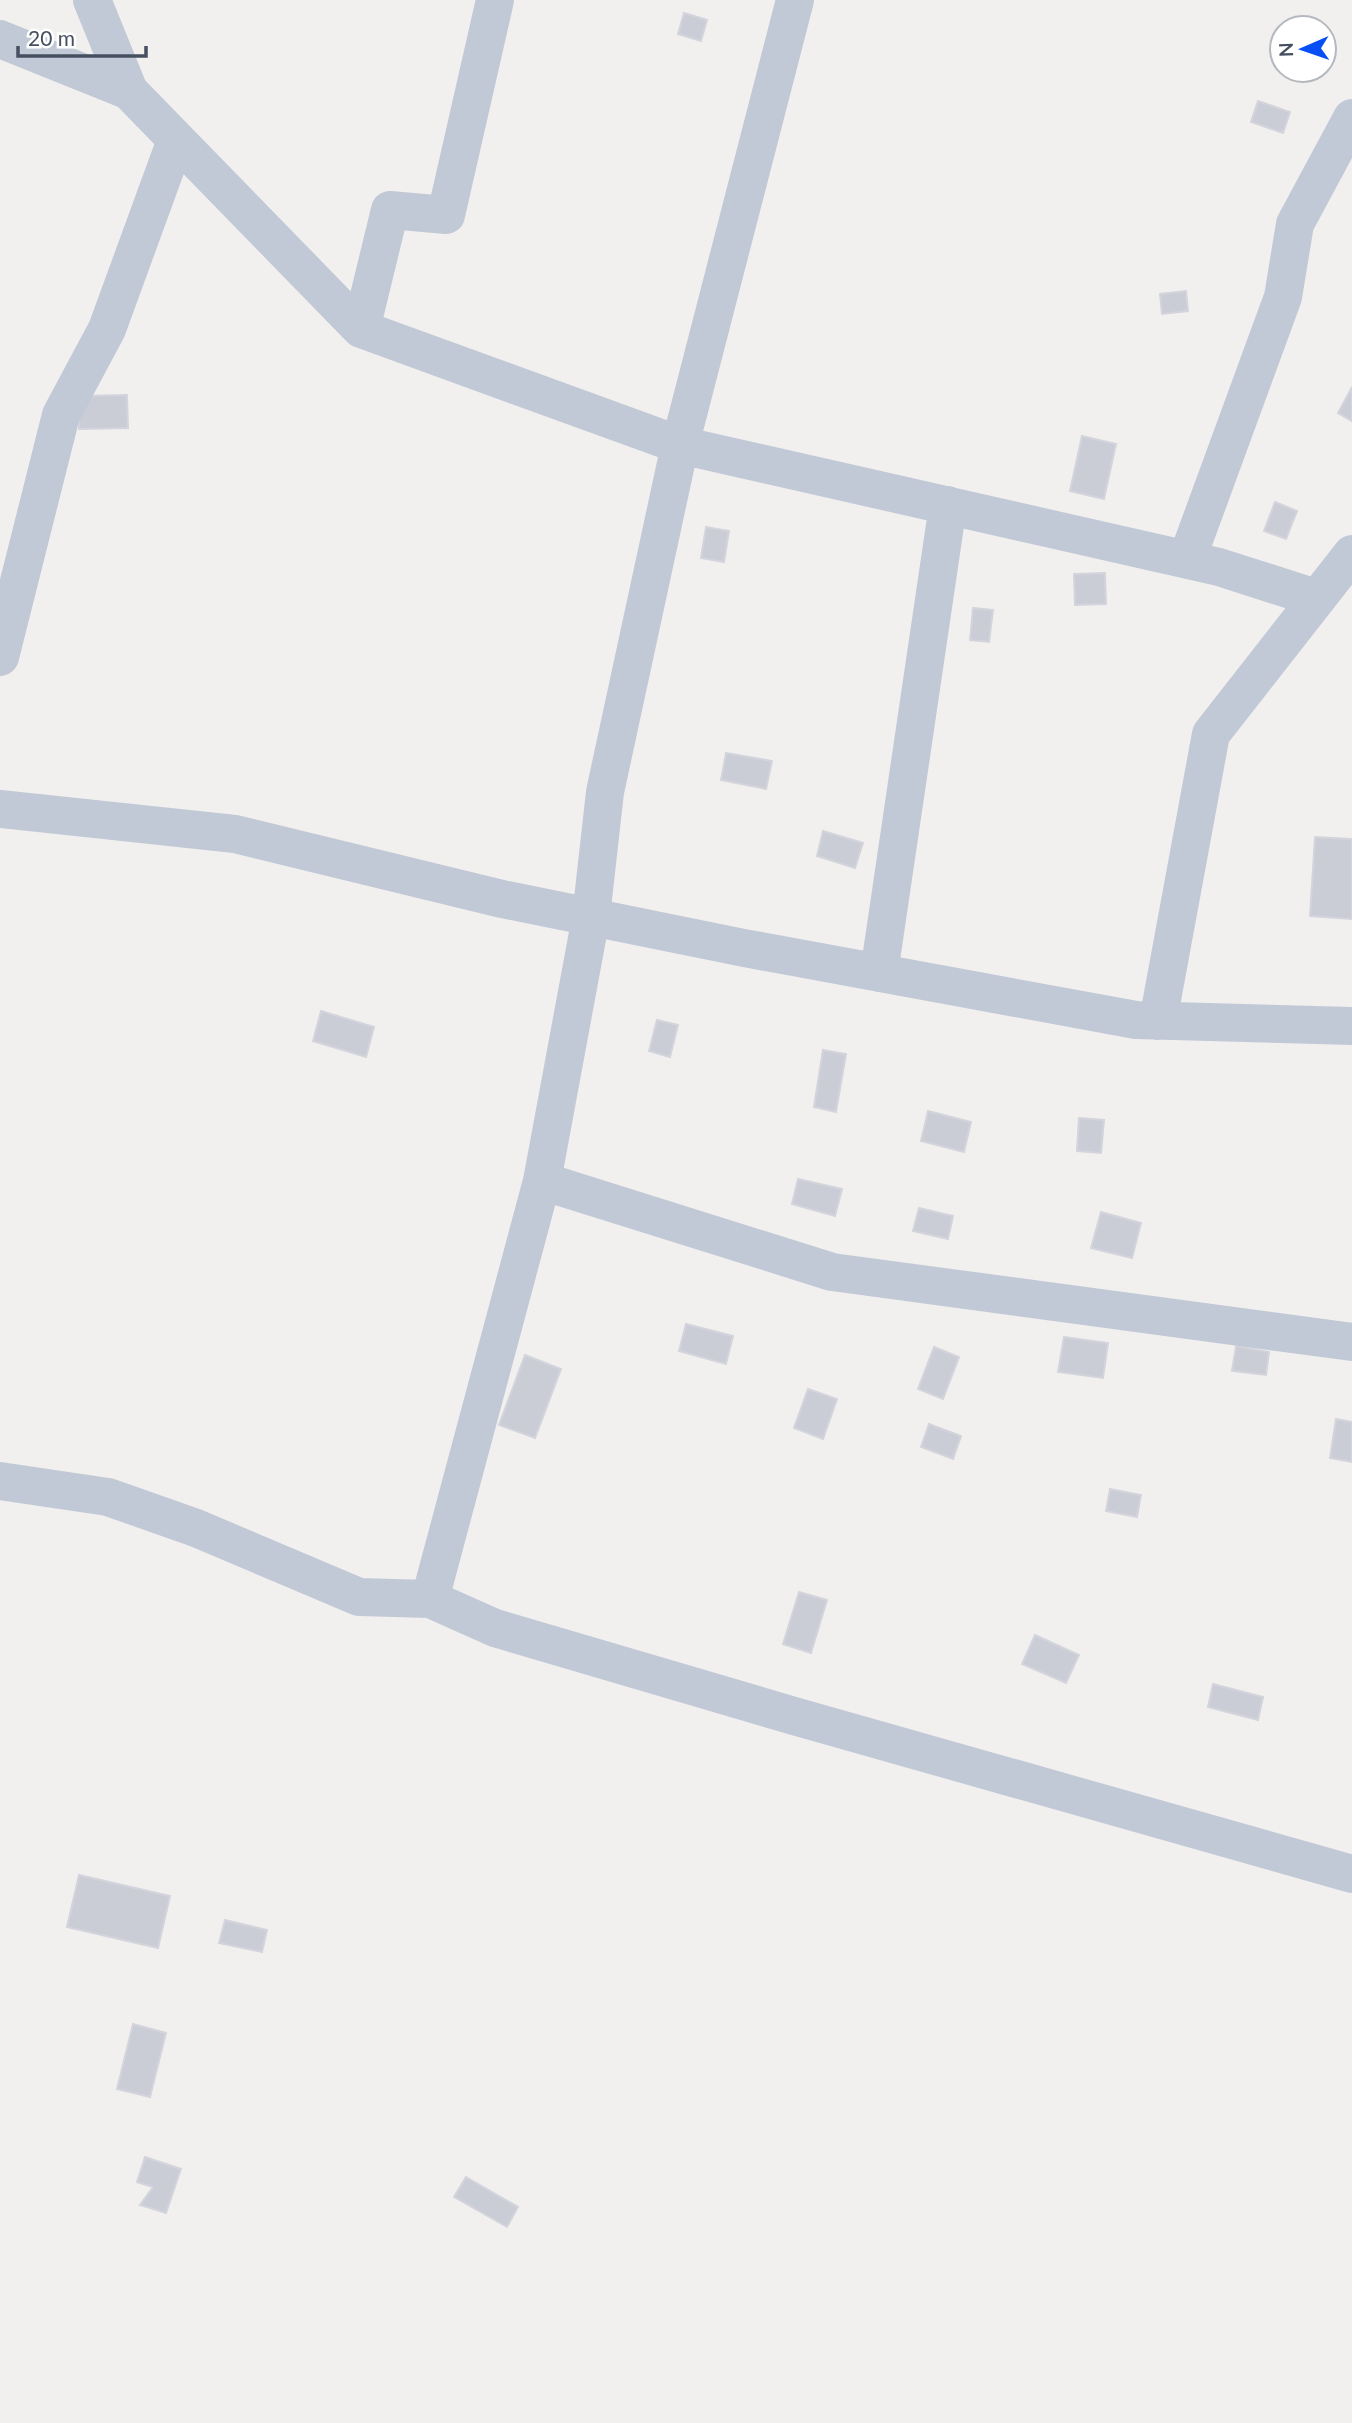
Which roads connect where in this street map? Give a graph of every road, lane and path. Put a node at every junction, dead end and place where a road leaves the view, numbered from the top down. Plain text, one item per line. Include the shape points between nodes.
1 (92, 0) edge
2 (495, 0) edge
3 (795, 0) edge
4 (0, 39) edge
5 (129, 91) junction
6 (1352, 118) edge
7 (176, 140) junction
8 (361, 328) junction
9 (680, 445) junction
10 (948, 505) junction
11 (1352, 554) edge
12 (1187, 559) junction
13 (1316, 598) junction
14 (0, 657) edge
15 (0, 809) edge
16 (591, 917) junction
17 (879, 973) junction
18 (1158, 1021) junction
19 (1352, 1026) edge
20 (542, 1181) junction
21 (1352, 1342) edge
22 (0, 1481) edge
23 (430, 1599) junction
24 (1352, 1874) edge

1 - 5 street
2 - 8 street via 446,215 390,210
3 - 9 street
4 - 5 street
5 - 7 street
6 - 12 street via 1295,224 1283,297
7 - 8 street
7 - 14 street via 107,329 61,415
8 - 9 street
9 - 10 street
9 - 16 street via 605,792
10 - 12 street
10 - 17 street
11 - 13 street
12 - 13 street
13 - 18 street via 1211,734
15 - 16 street via 235,834
16 - 17 street
16 - 20 street
17 - 18 street
18 - 19 street
20 - 21 street via 832,1272
20 - 23 street
22 - 23 street via 108,1497 196,1528 359,1597
23 - 24 street via 495,1628

